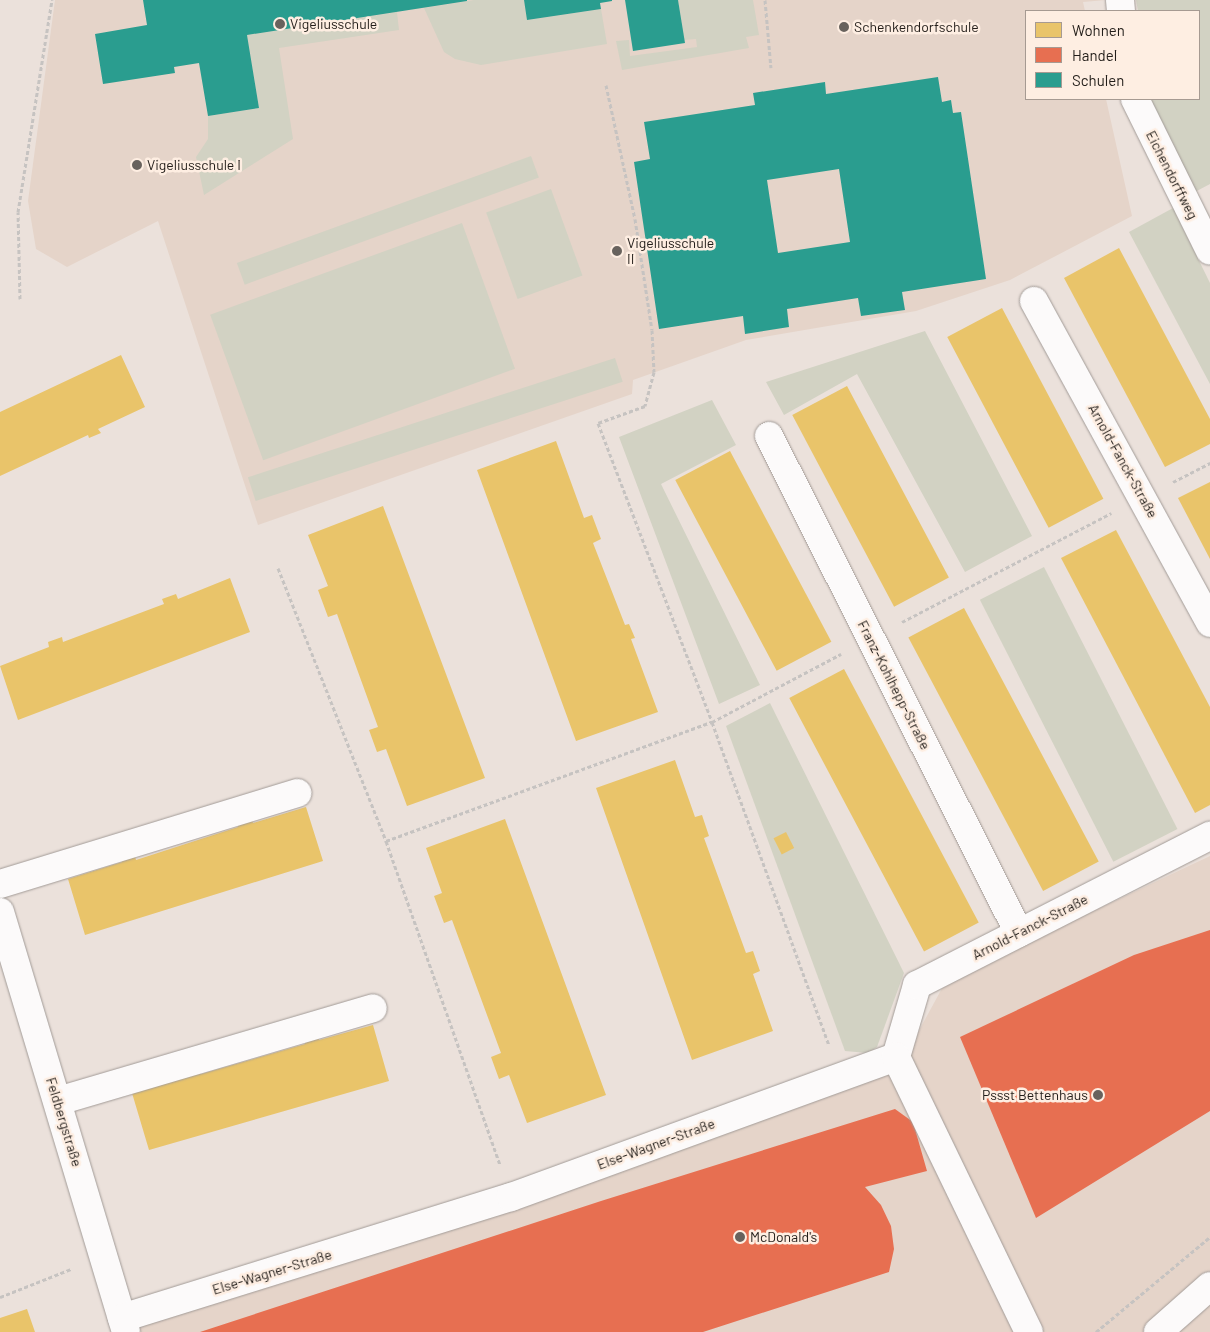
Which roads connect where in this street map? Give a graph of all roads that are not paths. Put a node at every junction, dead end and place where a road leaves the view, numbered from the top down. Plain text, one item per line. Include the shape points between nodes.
1 (1135, 100) edge
2 (1210, 250) edge
3 (1034, 301) dead end
4 (769, 436) dead end
5 (1210, 623) edge
6 (297, 793) dead end
7 (1210, 836) edge
8 (0, 884) edge
9 (0, 914) edge
10 (1019, 933) junction
11 (373, 1008) dead end
12 (896, 1057) junction
13 (58, 1101) junction
14 (1210, 1286) edge
15 (124, 1325) edge
16 (1029, 1332) edge
17 (1158, 1332) edge

1 - 2 street, Eichendorffweg
3 - 5 street, Arnold-Fanck-Straße
4 - 10 street, Franz-Kohlhepp-Straße
6 - 8 street
7 - 10 street, Arnold-Fanck-Straße
9 - 13 street, Feldbergstraße
10 - 12 street, Arnold-Fanck-Straße via 916,985
11 - 13 street
12 - 15 street, Else-Wagner-Straße via 511,1197
12 - 16 street
13 - 15 street, Feldbergstraße
14 - 17 street

